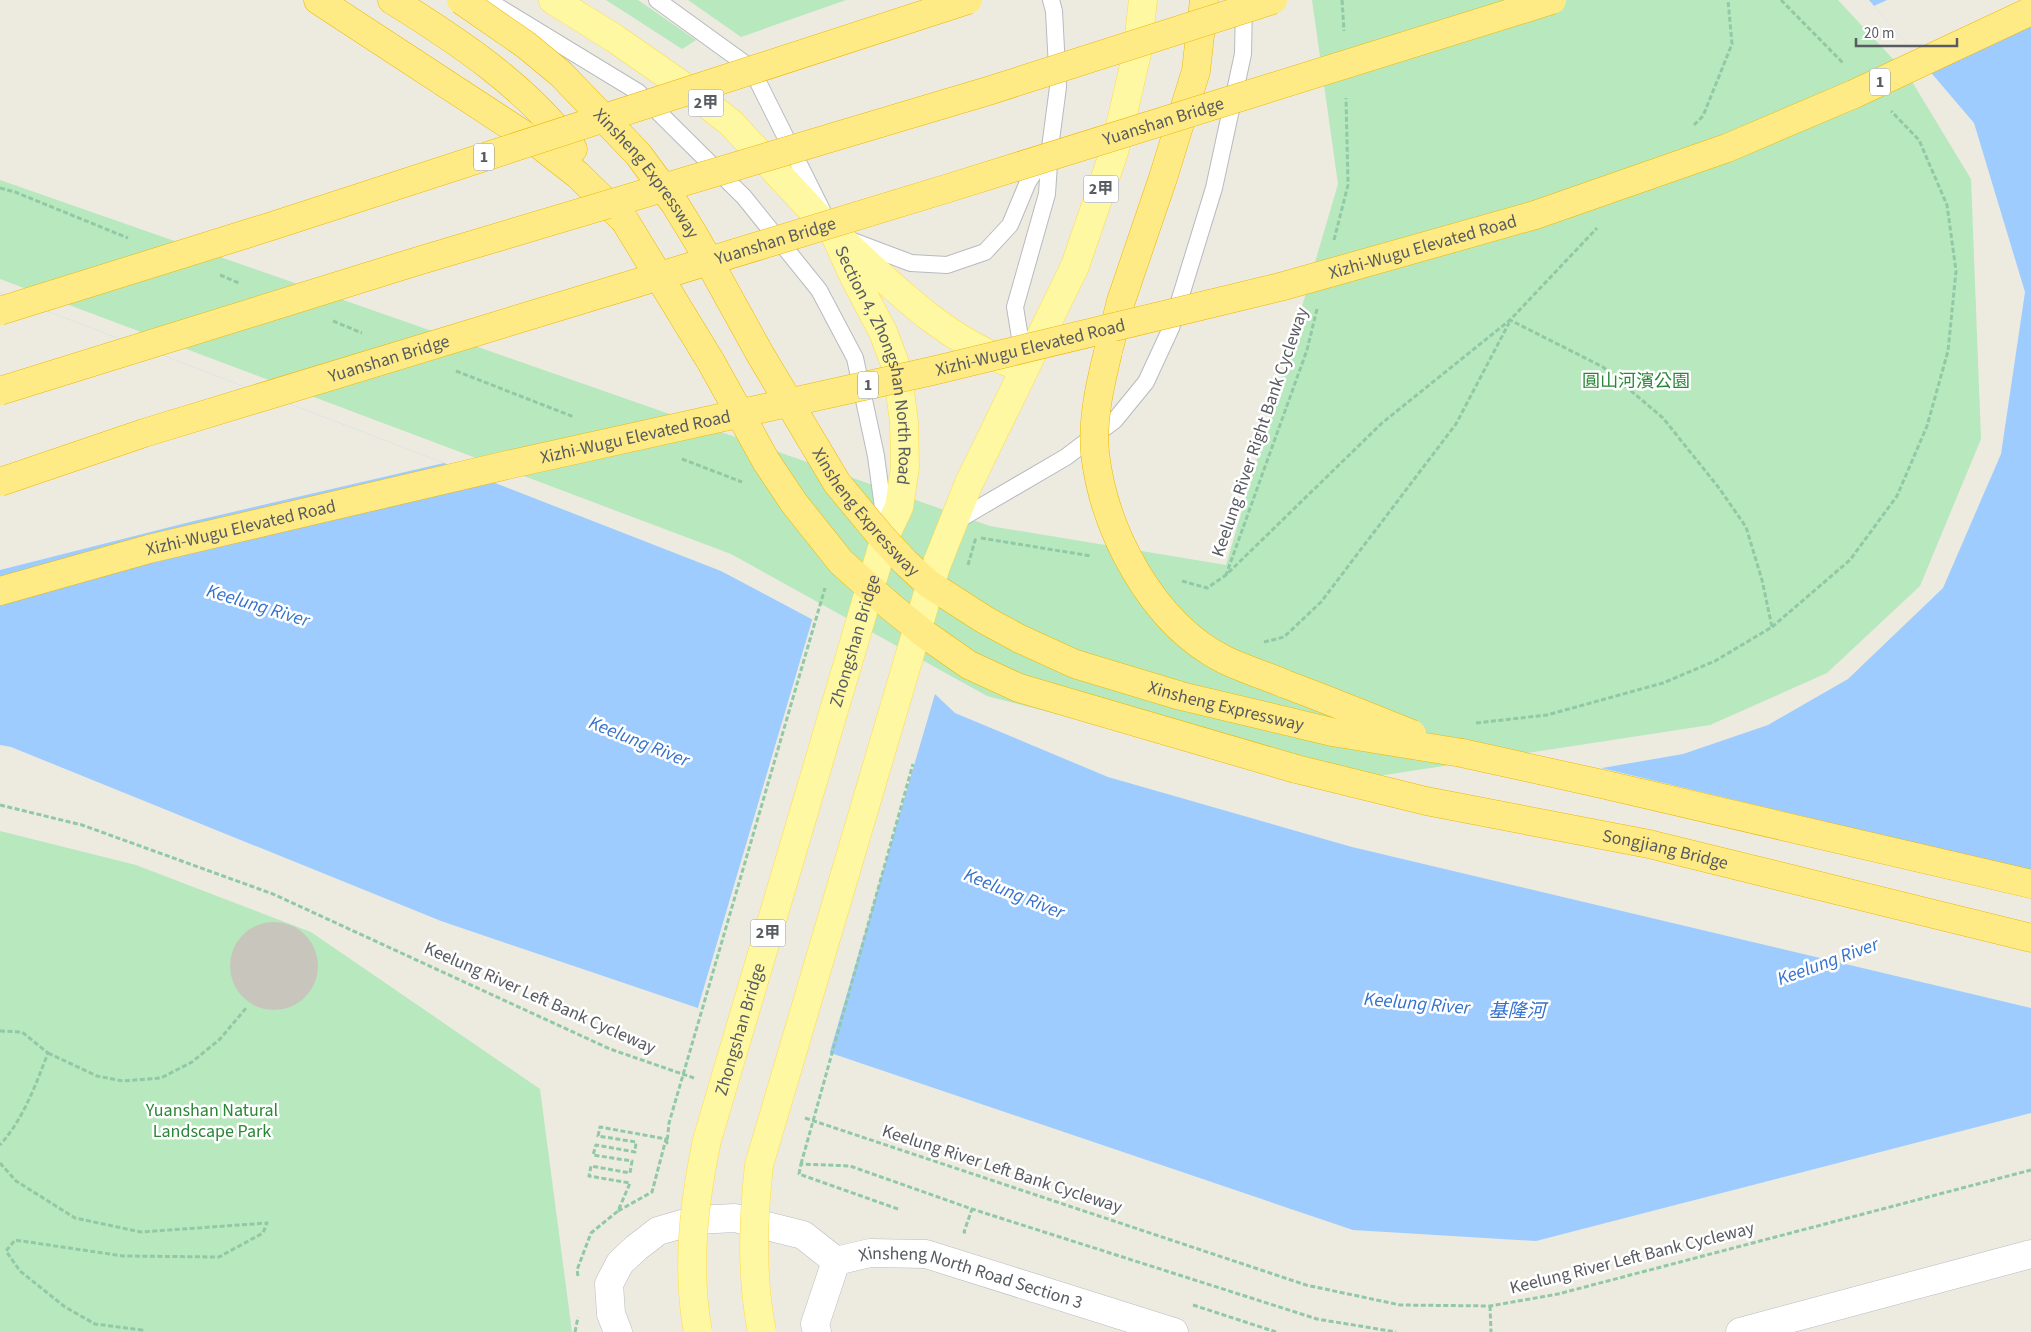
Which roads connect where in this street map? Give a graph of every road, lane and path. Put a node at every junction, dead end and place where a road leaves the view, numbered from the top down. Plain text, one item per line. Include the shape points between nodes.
1 (318, 0) edge
2 (392, 0) edge
3 (461, 0) edge
4 (487, 0) edge
5 (554, 0) edge
6 (657, 0) edge
7 (968, 0) edge
8 (1051, 0) edge
9 (1143, 0) edge
10 (1204, 0) edge
11 (1244, 0) edge
12 (1273, 0) edge
13 (1342, 0) edge
14 (1552, 0) edge
15 (1782, 0) edge
16 (2031, 11) edge
17 (1344, 38) dead end
18 (1850, 70) dead end
19 (1346, 95) dead end
20 (1885, 105) dead end
21 (1050, 148) junction
22 (625, 221) junction
23 (835, 235) junction
24 (1332, 249) dead end
25 (1318, 304) dead end
26 (0, 311) edge
27 (1510, 320) junction
28 (1026, 368) junction
29 (0, 391) edge
30 (0, 482) edge
31 (964, 530) junction
32 (886, 536) junction
33 (968, 566) dead end
34 (827, 582) dead end
35 (0, 591) edge
36 (1772, 627) junction
37 (1255, 644) dead end
38 (1473, 723) dead end
39 (1462, 754) junction
40 (915, 756) dead end
41 (0, 805) edge
42 (2031, 884) edge
43 (2031, 938) edge
44 (247, 1007) dead end
45 (0, 1031) edge
46 (48, 1053) junction
47 (703, 1082) dead end
48 (796, 1115) dead end
49 (666, 1138) junction
50 (0, 1145) edge
51 (0, 1163) edge
52 (802, 1164) junction
53 (2031, 1170) edge
54 (630, 1183) dead end
55 (898, 1209) dead end
56 (618, 1211) dead end
57 (2031, 1254) edge
58 (836, 1261) junction
59 (1490, 1306) junction
60 (140, 1332) edge
61 (618, 1332) edge
62 (698, 1332) edge
63 (762, 1332) edge
64 (817, 1332) edge
65 (1174, 1332) edge
66 (1396, 1332) edge
67 (1491, 1332) edge
68 (1740, 1332) edge

1 - 22 highway, bridge via 541,146 578,175
2 - 22 highway, bridge via 449,35 533,106 570,146
3 - 39 highway, Xinsheng Expressway, bridge via 561,74 638,154 693,233 837,483 929,584 992,624 1075,664 1181,696 1332,732
4 - 32 lane via 638,92 744,197 819,290 854,358 876,456
5 - 23 main road, Section 4, Zhongshan North Road / 2甲 via 652,64 731,123
6 - 23 lane via 751,68
7 - 26 highway, 1, bridge
8 - 21 lane via 1058,87
9 - 28 main road, 2甲 via 1137,53 1114,152 1075,266
10 - 39 highway, bridge via 1196,71 1120,301 1097,398 1095,452 1114,529 1148,591 1180,628 1225,660
11 - 31 lane via 1244,54 1214,188 1171,328 1146,382 1115,420
12 - 29 highway, bridge via 988,91
13 - 17 path
14 - 30 highway, Yuanshan Bridge, bridge via 952,188 144,432
15 - 18 path
16 - 35 highway, Xizhi-Wugu Elevated Road / 1, bridge via 1854,94 1727,148 1534,215 1299,282 932,371 149,549
19 - 24 path via 1348,185
20 - 36 path via 1919,140 1947,206 1956,271 1948,351 1927,426 1897,496 1850,560
21 - 23 lane via 1028,182 1010,224 985,252 947,265 911,263
21 - 28 lane via 1047,194 1015,307
22 - 43 highway, Songjiang Bridge, bridge via 794,503 841,562 926,635 969,665 1019,688 1296,769 1426,801 1648,844
23 - 28 main road via 947,332 983,353
23 - 32 main road, Section 4, Zhongshan North Road / 2甲 via 883,332 897,369 904,422 905,467 898,507
25 - 27 path, Keelung River Right Bank Cycleway via 1307,350 1226,575 1382,423
27 - 36 path via 1603,367 1663,418 1746,527
27 - 37 path via 1456,424 1321,602 1284,637
28 - 31 main road, 2甲 via 969,482
31 - 33 path, bridge
31 - 63 main road, 2甲, bridge via 936,566 758,1165 754,1211 755,1298
32 - 62 main road, Zhongshan Bridge / 2甲, bridge via 706,1140 696,1191 692,1248 693,1306
34 - 49 path, bridge via 669,1123 667,1143
36 - 38 path via 1715,661 1663,683 1547,715
39 - 42 highway
40 - 52 path, bridge
41 - 47 path, Keelung River Left Bank Cycleway via 82,825 273,894 610,1049
44 - 46 path via 206,1051 160,1078 123,1081 97,1076
45 - 46 path via 22,1032
46 - 50 path via 31,1098 12,1132
48 - 59 path, Keelung River Left Bank Cycleway via 1306,1285 1400,1305
49 - 54 path via 600,1127 598,1136 636,1142 635,1152 596,1145 594,1154 632,1161 630,1173 591,1166 589,1176
49 - 56 path via 652,1192
51 - 60 path via 16,1181 75,1218 142,1232 268,1223 263,1233 219,1257 123,1256 15,1240 6,1251 20,1272 73,1311 95,1324 142,1330
52 - 55 path via 799,1174
52 - 66 path via 850,1166 972,1209 1317,1320
53 - 59 path, Keelung River Left Bank Cycleway via 1558,1294
57 - 68 street
58 - 61 street via 803,1236 735,1218 696,1220 658,1231 620,1263 609,1284 611,1314
58 - 64 street, Xinsheng North Road Section 3 via 815,1324
58 - 65 street, Xinsheng North Road Section 3 via 870,1253 926,1254
59 - 67 path

